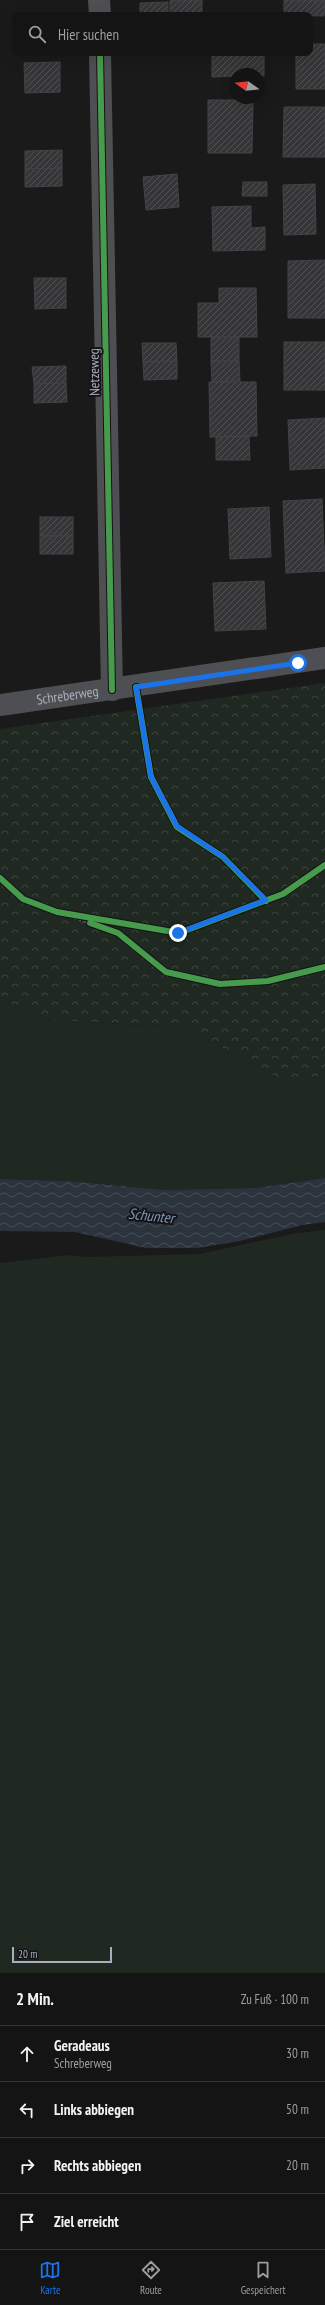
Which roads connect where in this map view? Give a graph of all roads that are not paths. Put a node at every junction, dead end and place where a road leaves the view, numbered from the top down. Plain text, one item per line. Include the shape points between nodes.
1 (100, 0) edge
2 (100, 12) edge
3 (100, 56) edge
4 (325, 658) edge
5 (112, 690) junction
6 (0, 705) edge

1 - 2 street
3 - 5 street, Netzeweg
4 - 5 street, Schreberweg
5 - 6 street, Schreberweg

